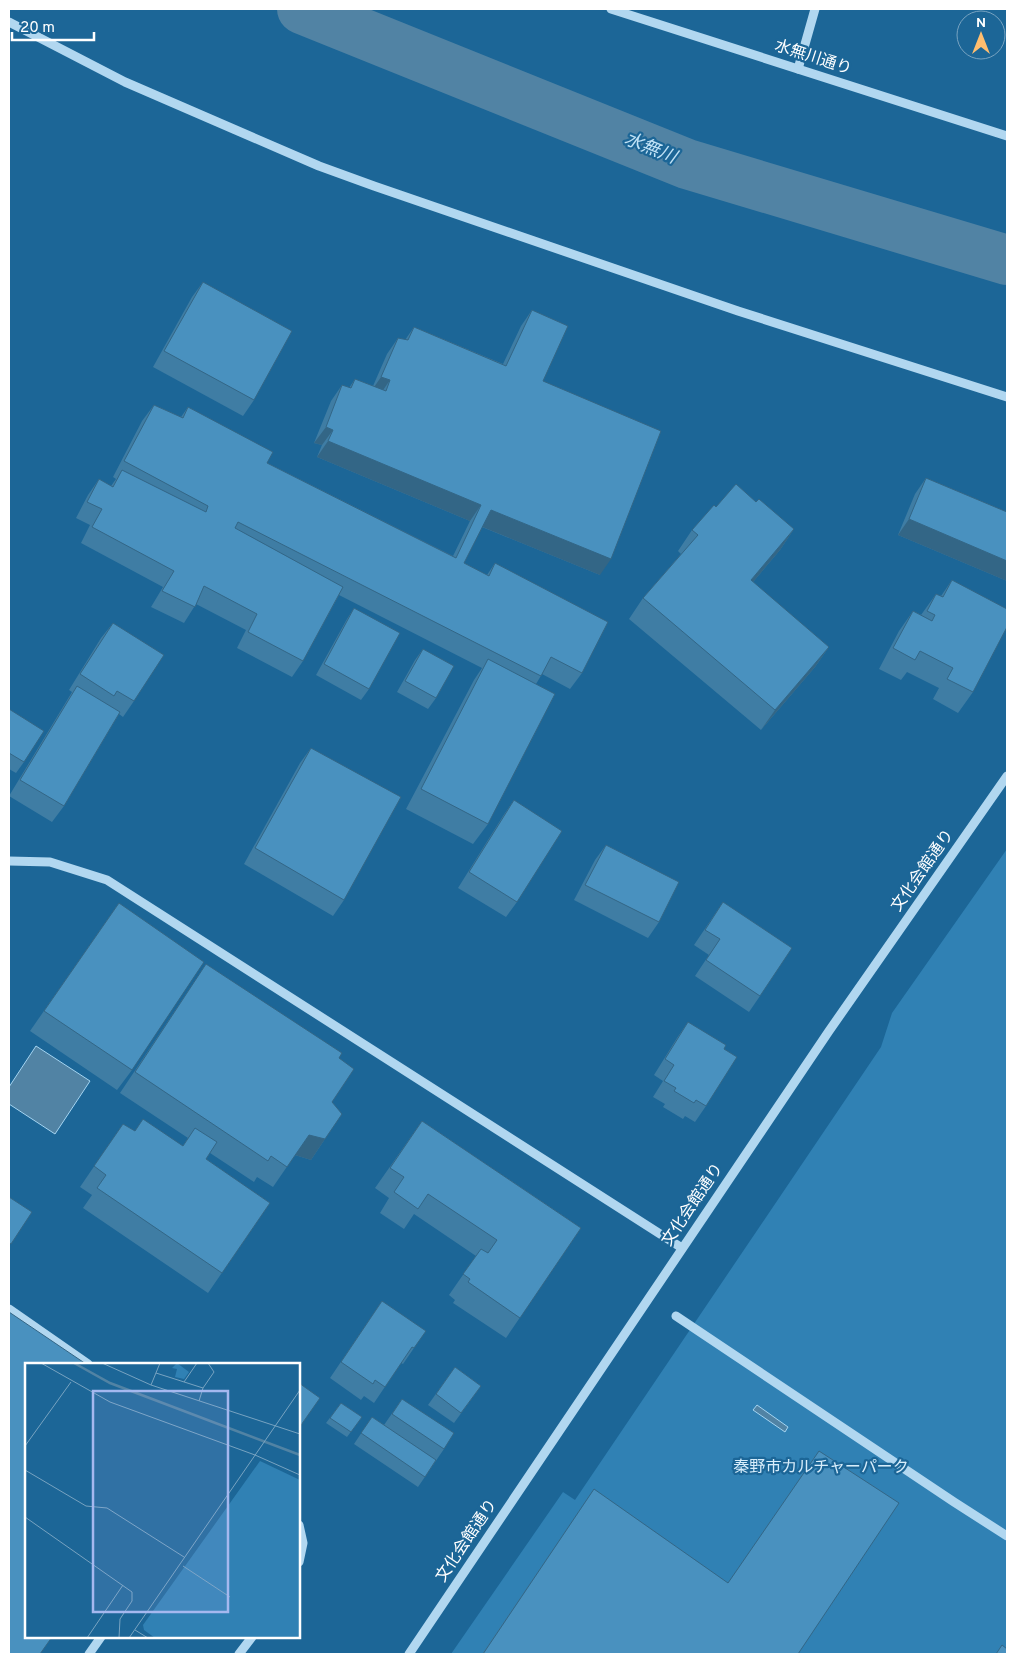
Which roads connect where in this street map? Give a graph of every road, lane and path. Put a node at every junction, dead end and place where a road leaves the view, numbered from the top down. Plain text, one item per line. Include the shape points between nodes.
1 (610, 9) edge
2 (815, 9) edge
3 (9, 22) edge
4 (798, 69) junction
5 (1007, 136) edge
6 (1007, 397) edge
7 (1007, 776) edge
8 (9, 862) edge
9 (682, 1248) junction
10 (9, 1310) edge
11 (676, 1316) dead end
12 (87, 1363) edge
13 (300, 1530) edge
14 (1007, 1536) edge
15 (300, 1557) edge
16 (100, 1638) edge
17 (251, 1638) edge
18 (89, 1654) edge
19 (239, 1654) edge
20 (409, 1654) edge

1 - 4 street, 水無川通り
2 - 4 street
3 - 6 street via 125,82 319,166 738,311
4 - 5 street, 水無川通り
7 - 9 street, 文化会館通り
8 - 9 street via 50,862 107,880
9 - 20 street, 文化会館通り
10 - 12 street
11 - 14 street
13 - 15 street via 303,1542
16 - 18 street
17 - 19 street

